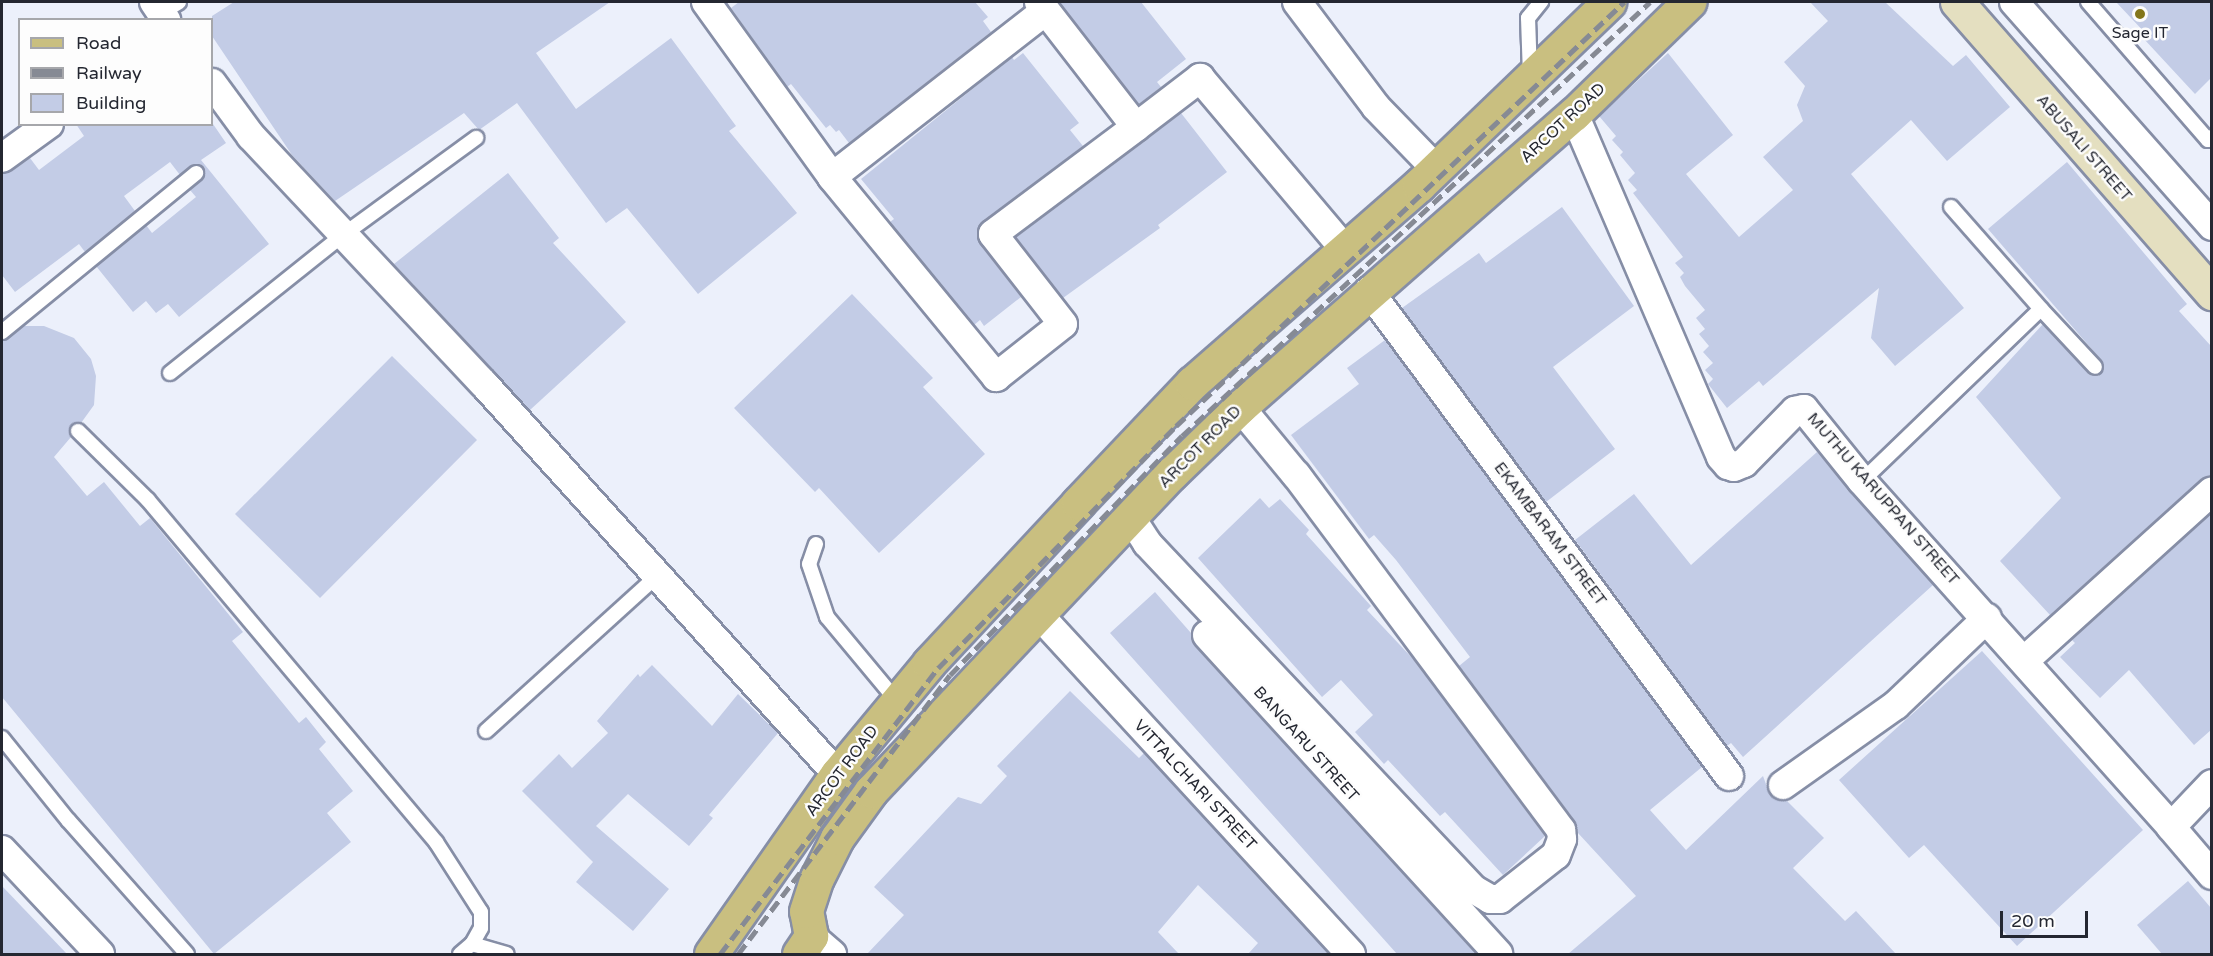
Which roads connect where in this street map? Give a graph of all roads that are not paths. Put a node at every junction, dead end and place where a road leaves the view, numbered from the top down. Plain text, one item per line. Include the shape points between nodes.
1 (706, 2) edge
2 (1297, 2) edge
3 (1541, 2) edge
4 (1609, 2) edge
5 (1689, 2) edge
6 (1957, 2) edge
7 (2014, 2) edge
8 (2088, 2) edge
9 (1042, 6) edge
10 (1530, 77) junction
11 (213, 84) edge
12 (1574, 114) junction
13 (46, 126) edge
14 (1136, 127) junction
15 (2211, 137) edge
16 (476, 138) dead end
17 (2, 158) edge
18 (1436, 169) junction
19 (196, 173) dead end
20 (832, 177) junction
21 (1951, 207) dead end
22 (2208, 215) edge
23 (343, 235) junction
24 (1346, 251) junction
25 (1370, 291) junction
26 (2211, 293) edge
27 (2041, 309) junction
28 (2, 332) edge
29 (2095, 368) dead end
30 (170, 374) dead end
31 (1240, 407) junction
32 (78, 431) dead end
33 (1863, 480) junction
34 (2211, 491) edge
35 (1123, 526) junction
36 (816, 544) dead end
37 (657, 576) junction
38 (1038, 615) junction
39 (1987, 618) junction
40 (2024, 661) junction
41 (897, 701) junction
42 (486, 731) dead end
43 (2, 738) edge
44 (837, 774) junction
45 (1730, 776) dead end
46 (2211, 784) edge
47 (1783, 785) dead end
48 (2171, 827) junction
49 (2, 850) edge
50 (2211, 875) edge
51 (472, 944) junction
52 (814, 948) edge
53 (100, 954) edge
54 (187, 954) edge
55 (460, 954) edge
56 (507, 954) edge
57 (711, 954) edge
58 (1351, 954) edge
59 (1498, 954) edge

1 - 20 street
2 - 18 street via 1376,107
3 - 10 lane via 1528,18
4 - 10 main road, ARCOT ROAD
5 - 12 main road, ARCOT ROAD
6 - 26 street, ABUSALI STREET
7 - 22 street
8 - 15 lane via 2208,140
9 - 14 street
9 - 20 street
10 - 18 main road, ARCOT ROAD
11 - 23 street via 250,136
12 - 25 main road, ARCOT ROAD via 1436,238
12 - 33 street, MUTHU KARUPPAN STREET via 1721,457 1734,467 1744,464 1795,411 1804,409
13 - 17 street
14 - 20 street via 993,234 1063,324 996,377
14 - 24 street via 1200,78
16 - 23 lane
18 - 24 main road, ARCOT ROAD
19 - 28 lane
21 - 27 lane
23 - 30 lane
23 - 37 street
24 - 41 main road, ARCOT ROAD via 1192,383
25 - 31 main road, ARCOT ROAD
25 - 45 street, EKAMBARAM STREET
27 - 29 lane
27 - 33 lane
31 - 35 main road, ARCOT ROAD
31 - 35 street via 1296,475 1561,830 1556,855 1500,899 1490,899 1473,889 1147,543
32 - 51 lane via 148,500 436,842 481,912 481,928
33 - 39 street, MUTHU KARUPPAN STREET
34 - 40 street
35 - 38 main road, ARCOT ROAD
35 - 59 street, BANGARU STREET
36 - 41 lane via 809,564 827,617
37 - 42 lane
37 - 44 street
38 - 52 main road, ARCOT ROAD via 871,791 837,838 806,911
38 - 58 street, VITTALCHARI STREET
39 - 40 street, MUTHU KARUPPAN STREET
39 - 47 street via 1896,705
40 - 48 street, MUTHU KARUPPAN STREET
41 - 44 main road, ARCOT ROAD
43 - 54 lane via 68,820
44 - 57 main road, ARCOT ROAD
46 - 48 street
48 - 50 street, MUTHU KARUPPAN STREET
49 - 53 street
51 - 55 lane
51 - 56 lane

